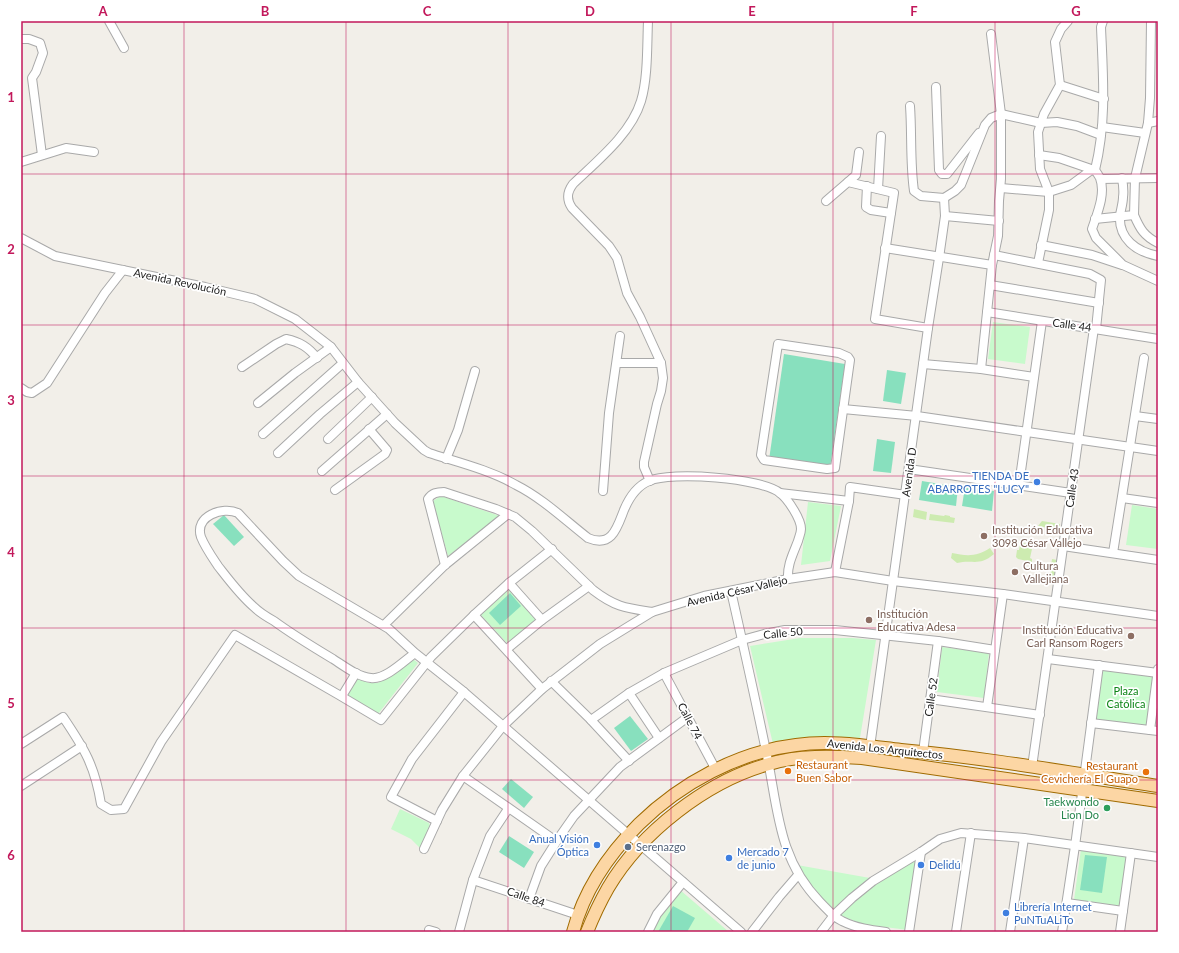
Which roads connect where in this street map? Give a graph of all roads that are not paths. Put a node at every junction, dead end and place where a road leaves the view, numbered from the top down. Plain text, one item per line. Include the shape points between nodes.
1 (109, 21) edge
2 (648, 21) edge
3 (1068, 21) edge
4 (1103, 21) edge
5 (1152, 21) edge
6 (991, 34) dead end
7 (21, 39) edge
8 (124, 48) dead end
9 (1154, 70) edge
10 (1060, 85) junction
11 (936, 87) dead end
12 (1104, 99) junction
13 (910, 106) dead end
14 (1001, 114) junction
15 (1158, 121) edge
16 (1041, 123) junction
17 (1148, 123) junction
18 (985, 125) junction
19 (1102, 131) junction
20 (1145, 133) junction
21 (881, 136) dead end
22 (94, 152) dead end
23 (859, 152) dead end
24 (42, 155) junction
25 (1039, 155) junction
26 (21, 162) edge
27 (1095, 170) junction
28 (1122, 178) junction
29 (1135, 178) junction
30 (1158, 178) edge
31 (1101, 179) junction
32 (848, 182) junction
33 (867, 186) junction
34 (1001, 188) junction
35 (878, 189) junction
36 (1049, 192) junction
37 (944, 198) junction
38 (826, 201) dead end
39 (891, 213) junction
40 (1134, 215) junction
41 (945, 216) junction
42 (1120, 216) junction
43 (1096, 218) junction
44 (999, 221) junction
45 (21, 238) edge
46 (1158, 243) edge
47 (1041, 245) junction
48 (885, 248) junction
49 (994, 255) junction
50 (1158, 256) edge
51 (939, 258) junction
52 (1038, 263) junction
53 (992, 265) junction
54 (1123, 265) junction
55 (123, 270) junction
56 (1158, 281) edge
57 (990, 285) junction
58 (1099, 303) junction
59 (987, 312) junction
60 (1042, 321) junction
61 (928, 328) junction
62 (1095, 329) junction
63 (620, 336) dead end
64 (1158, 339) edge
65 (330, 347) junction
66 (317, 358) junction
67 (1144, 358) dead end
68 (343, 363) junction
69 (617, 363) junction
70 (661, 363) junction
71 (924, 364) junction
72 (242, 367) dead end
73 (981, 369) junction
74 (475, 371) dead end
75 (1034, 377) junction
76 (358, 382) junction
77 (21, 388) edge
78 (372, 397) junction
79 (258, 403) dead end
80 (843, 409) junction
81 (387, 414) junction
82 (917, 416) junction
83 (1135, 416) junction
84 (1158, 419) edge
85 (369, 429) junction
86 (1027, 432) junction
87 (263, 434) dead end
88 (328, 439) dead end
89 (1078, 440) junction
90 (1130, 447) junction
91 (1158, 451) edge
92 (278, 453) dead end
93 (446, 459) junction
94 (909, 469) junction
95 (322, 471) dead end
96 (650, 480) junction
97 (1019, 485) junction
98 (335, 490) dead end
99 (603, 491) dead end
100 (780, 493) junction
101 (1071, 493) junction
102 (906, 495) junction
103 (1122, 498) junction
104 (849, 501) junction
105 (1158, 503) edge
106 (508, 514) junction
107 (1063, 546) junction
108 (552, 549) junction
109 (1113, 553) junction
110 (1158, 560) edge
111 (446, 565) junction
112 (835, 572) junction
113 (788, 579) junction
114 (894, 581) junction
115 (509, 583) junction
116 (589, 586) junction
117 (731, 591) junction
118 (1003, 594) junction
119 (1056, 601) junction
120 (652, 612) junction
121 (474, 614) junction
122 (1158, 616) edge
123 (542, 620) junction
124 (384, 625) junction
125 (885, 636) junction
126 (742, 640) junction
127 (938, 641) junction
128 (506, 649) junction
129 (995, 650) junction
130 (415, 653) junction
131 (1048, 659) junction
132 (426, 662) junction
133 (1099, 665) junction
134 (1158, 669) edge
135 (356, 673) junction
136 (664, 673) junction
137 (1158, 673) edge
138 (551, 681) junction
139 (542, 689) junction
140 (464, 692) junction
141 (629, 693) junction
142 (342, 696) junction
143 (930, 699) junction
144 (987, 707) junction
145 (1040, 715) junction
146 (688, 717) junction
147 (591, 720) junction
148 (1091, 723) junction
149 (503, 726) junction
150 (1154, 731) edge
151 (659, 738) junction
152 (21, 744) edge
153 (82, 746) junction
154 (870, 747) junction
155 (766, 751) junction
156 (923, 752) junction
157 (629, 761) junction
158 (769, 764) junction
159 (1032, 767) junction
160 (716, 770) junction
161 (1085, 775) junction
162 (463, 776) junction
163 (21, 786) edge
164 (1158, 786) edge
165 (1082, 790) junction
166 (589, 799) junction
167 (1158, 801) edge
168 (508, 809) junction
169 (437, 821) junction
170 (971, 833) junction
171 (629, 834) junction
172 (1024, 838) junction
173 (556, 841) junction
174 (641, 845) junction
175 (1075, 846) junction
176 (424, 849) dead end
177 (921, 852) junction
178 (1131, 853) junction
179 (1158, 857) edge
180 (798, 875) junction
181 (474, 880) junction
182 (683, 882) junction
183 (529, 899) junction
184 (1067, 903) junction
185 (1123, 911) junction
186 (578, 915) junction
187 (834, 916) junction
188 (459, 932) edge
189 (573, 932) edge
190 (587, 932) edge
191 (648, 932) edge
192 (741, 932) edge
193 (752, 932) edge
194 (821, 932) edge
195 (886, 932) edge
196 (909, 932) edge
197 (956, 932) edge
198 (1010, 932) edge
199 (1062, 932) edge
200 (1120, 932) edge

1 - 8 street
2 - 70 street via 644,87 639,108 627,128 610,148 573,184 568,198 572,208 609,246 617,258 627,293
3 - 10 street via 1055,42
4 - 12 street via 1101,27
5 - 9 street
6 - 14 street
7 - 24 street via 40,43 43,53 32,78
9 - 17 street
10 - 12 street
10 - 16 street
11 - 18 street via 939,170 942,174 947,174
12 - 19 street
13 - 37 street via 914,191 921,196
14 - 16 street
14 - 18 street
14 - 34 street
15 - 17 street
16 - 19 street via 1057,122
16 - 25 street via 1038,132
17 - 20 street
18 - 37 street via 961,185
19 - 20 street
19 - 27 street
20 - 29 street
21 - 35 street
22 - 24 street via 66,148
23 - 32 street via 856,175
24 - 26 street
25 - 27 street via 1059,158
25 - 36 street via 1040,169
27 - 31 street
27 - 36 street via 1071,185
28 - 29 street
28 - 31 street
28 - 42 street
29 - 30 street
29 - 40 street
31 - 43 street via 1102,197
32 - 33 street
32 - 38 street
33 - 35 street
33 - 39 street via 866,207
34 - 36 street
34 - 44 street
35 - 39 street via 894,193
36 - 47 street via 1049,210
37 - 41 street, Avenida D
39 - 48 street
40 - 42 street
40 - 46 street via 1148,238
41 - 44 street
41 - 51 street, Avenida D
42 - 43 street
42 - 50 street via 1126,240 1135,248
43 - 54 street via 1092,229 1096,238
44 - 49 street
45 - 55 street, Avenida Revolución via 54,256
47 - 52 street
47 - 54 street via 1092,255
48 - 51 street
48 - 61 street via 875,319
49 - 52 street
49 - 53 street
51 - 53 street
51 - 61 street, Avenida D
52 - 58 street, Calle 43 via 1090,274 1101,280
53 - 57 street
54 - 56 street
55 - 65 street, Avenida Revolución via 255,299 295,318
55 - 77 street via 101,299 47,383 32,393
57 - 58 street
57 - 59 street
58 - 62 street, Calle 43
59 - 60 street, Calle 44
59 - 73 street
60 - 62 street, Calle 44
60 - 75 street
61 - 71 street, Avenida D
62 - 64 street, Calle 44
62 - 89 street, Calle 43
63 - 69 street
65 - 66 street
65 - 68 street, Avenida Revolución
66 - 72 street via 303,344 286,339
66 - 79 street
67 - 83 street
68 - 76 street, Avenida Revolución
68 - 87 street
69 - 70 street
69 - 99 street via 609,413
70 - 96 street via 661,391 644,462
71 - 73 street
71 - 82 street, Avenida D
73 - 75 street
74 - 93 street via 458,430
75 - 86 street
76 - 78 street, Avenida Revolución
76 - 92 street
78 - 81 street, Avenida Revolución
78 - 88 street
80 - 80 street via 835,468 827,469 762,458 778,344 839,353 848,357 850,360
80 - 82 street
81 - 85 street
81 - 93 street, Avenida Revolución via 424,450
82 - 86 street
82 - 94 street, Avenida D
83 - 84 street
83 - 90 street
85 - 95 street
85 - 98 street via 387,450
86 - 89 street
86 - 97 street
89 - 90 street
89 - 101 street, Calle 43
90 - 91 street
90 - 103 street
93 - 96 street, Avenida Revolución via 516,484 595,541 605,540 615,531 635,491
94 - 97 street
94 - 102 street, Avenida D
96 - 100 street via 704,476 751,483 773,488
97 - 101 street
100 - 104 street
100 - 113 street via 796,514 801,530 789,564
101 - 107 street, Calle 43
102 - 104 street via 850,487
102 - 114 street, Avenida D
103 - 105 street
103 - 109 street
104 - 112 street
106 - 108 street
106 - 111 street
106 - 111 street via 444,492 431,495 428,499
107 - 109 street
107 - 119 street, Calle 43
108 - 115 street
108 - 116 street
109 - 110 street
111 - 124 street
112 - 113 street, Avenida César Vallejo
112 - 114 street, Avenida César Vallejo
113 - 117 street, Avenida César Vallejo
114 - 118 street, Avenida César Vallejo
114 - 125 street, Avenida D
115 - 121 street
115 - 123 street
116 - 120 street via 616,605
116 - 123 street
117 - 120 street, Avenida César Vallejo via 704,596
117 - 126 street
118 - 119 street, Avenida César Vallejo
118 - 129 street
119 - 122 street, Avenida César Vallejo
119 - 131 street, Calle 43
120 - 138 street, Avenida César Vallejo via 600,644
121 - 128 street
121 - 132 street
123 - 128 street
124 - 130 street
124 - 135 street via 299,576 238,513 222,510 210,515 203,523 200,532 207,549 227,578 254,608
125 - 126 street, Calle 50 via 835,630 786,630
125 - 127 street, Calle 50
125 - 154 street, Avenida D
126 - 136 street, Calle 50
126 - 155 street
127 - 129 street, Calle 50
127 - 143 street, Calle 52
128 - 139 street
129 - 144 street
130 - 132 street
130 - 135 street via 378,678
131 - 133 street
131 - 145 street, Calle 43
132 - 140 street
132 - 142 street via 381,720
133 - 137 street
133 - 148 street
134 - 137 street
135 - 142 street
136 - 141 street, Calle 50
136 - 146 street, Calle 74
137 - 150 street
138 - 139 street, Avenida César Vallejo
138 - 147 street
139 - 149 street, Avenida César Vallejo
140 - 149 street
140 - 169 street via 412,759 391,797
141 - 147 street, Calle 50
141 - 151 street
142 - 153 street via 234,635 160,742 124,809 111,810 101,804 94,772
143 - 144 street
143 - 156 street, Calle 52
144 - 145 street
145 - 159 street, Calle 43
146 - 151 street
146 - 160 street, Calle 74
147 - 157 street
148 - 150 street
148 - 161 street
149 - 162 street, Avenida César Vallejo
149 - 166 street
151 - 157 street
152 - 153 street via 62,716
153 - 163 street
154 - 155 main road, Avenida Los Arquitectos via 813,743
154 - 156 main road, Avenida Los Arquitectos
155 - 158 street
155 - 160 main road, Avenida Los Arquitectos
156 - 159 main road, Avenida Los Arquitectos
157 - 166 street
158 - 165 main road, Avenida Los Arquitectos via 835,756
158 - 174 main road, Avenida Los Arquitectos via 716,785 686,805
158 - 180 street via 782,835
159 - 161 main road, Avenida Los Arquitectos
160 - 171 main road, Avenida Los Arquitectos via 665,801
161 - 164 main road, Avenida Los Arquitectos
161 - 165 street
162 - 168 street
162 - 169 street, Avenida César Vallejo
165 - 167 main road, Avenida Los Arquitectos
165 - 175 street
166 - 171 street
166 - 173 street
168 - 173 street
168 - 181 street via 490,836
169 - 176 street, Avenida César Vallejo
170 - 172 street
170 - 177 street via 940,839
170 - 197 street
171 - 174 street
171 - 186 main road, Avenida Los Arquitectos via 603,868
172 - 175 street
172 - 198 street
173 - 183 street via 541,866
174 - 182 street
174 - 190 main road, Avenida Los Arquitectos via 609,887
175 - 178 street
175 - 184 street
177 - 187 street via 872,880
177 - 196 street
178 - 179 street
178 - 185 street
180 - 187 street via 812,894
180 - 193 street
181 - 183 street, Calle 84
181 - 188 street
182 - 191 street via 657,914
182 - 192 street
183 - 186 street, Calle 84
184 - 185 street
184 - 199 street
185 - 200 street
186 - 189 main road, Avenida Los Arquitectos
187 - 194 street
187 - 195 street via 859,928

